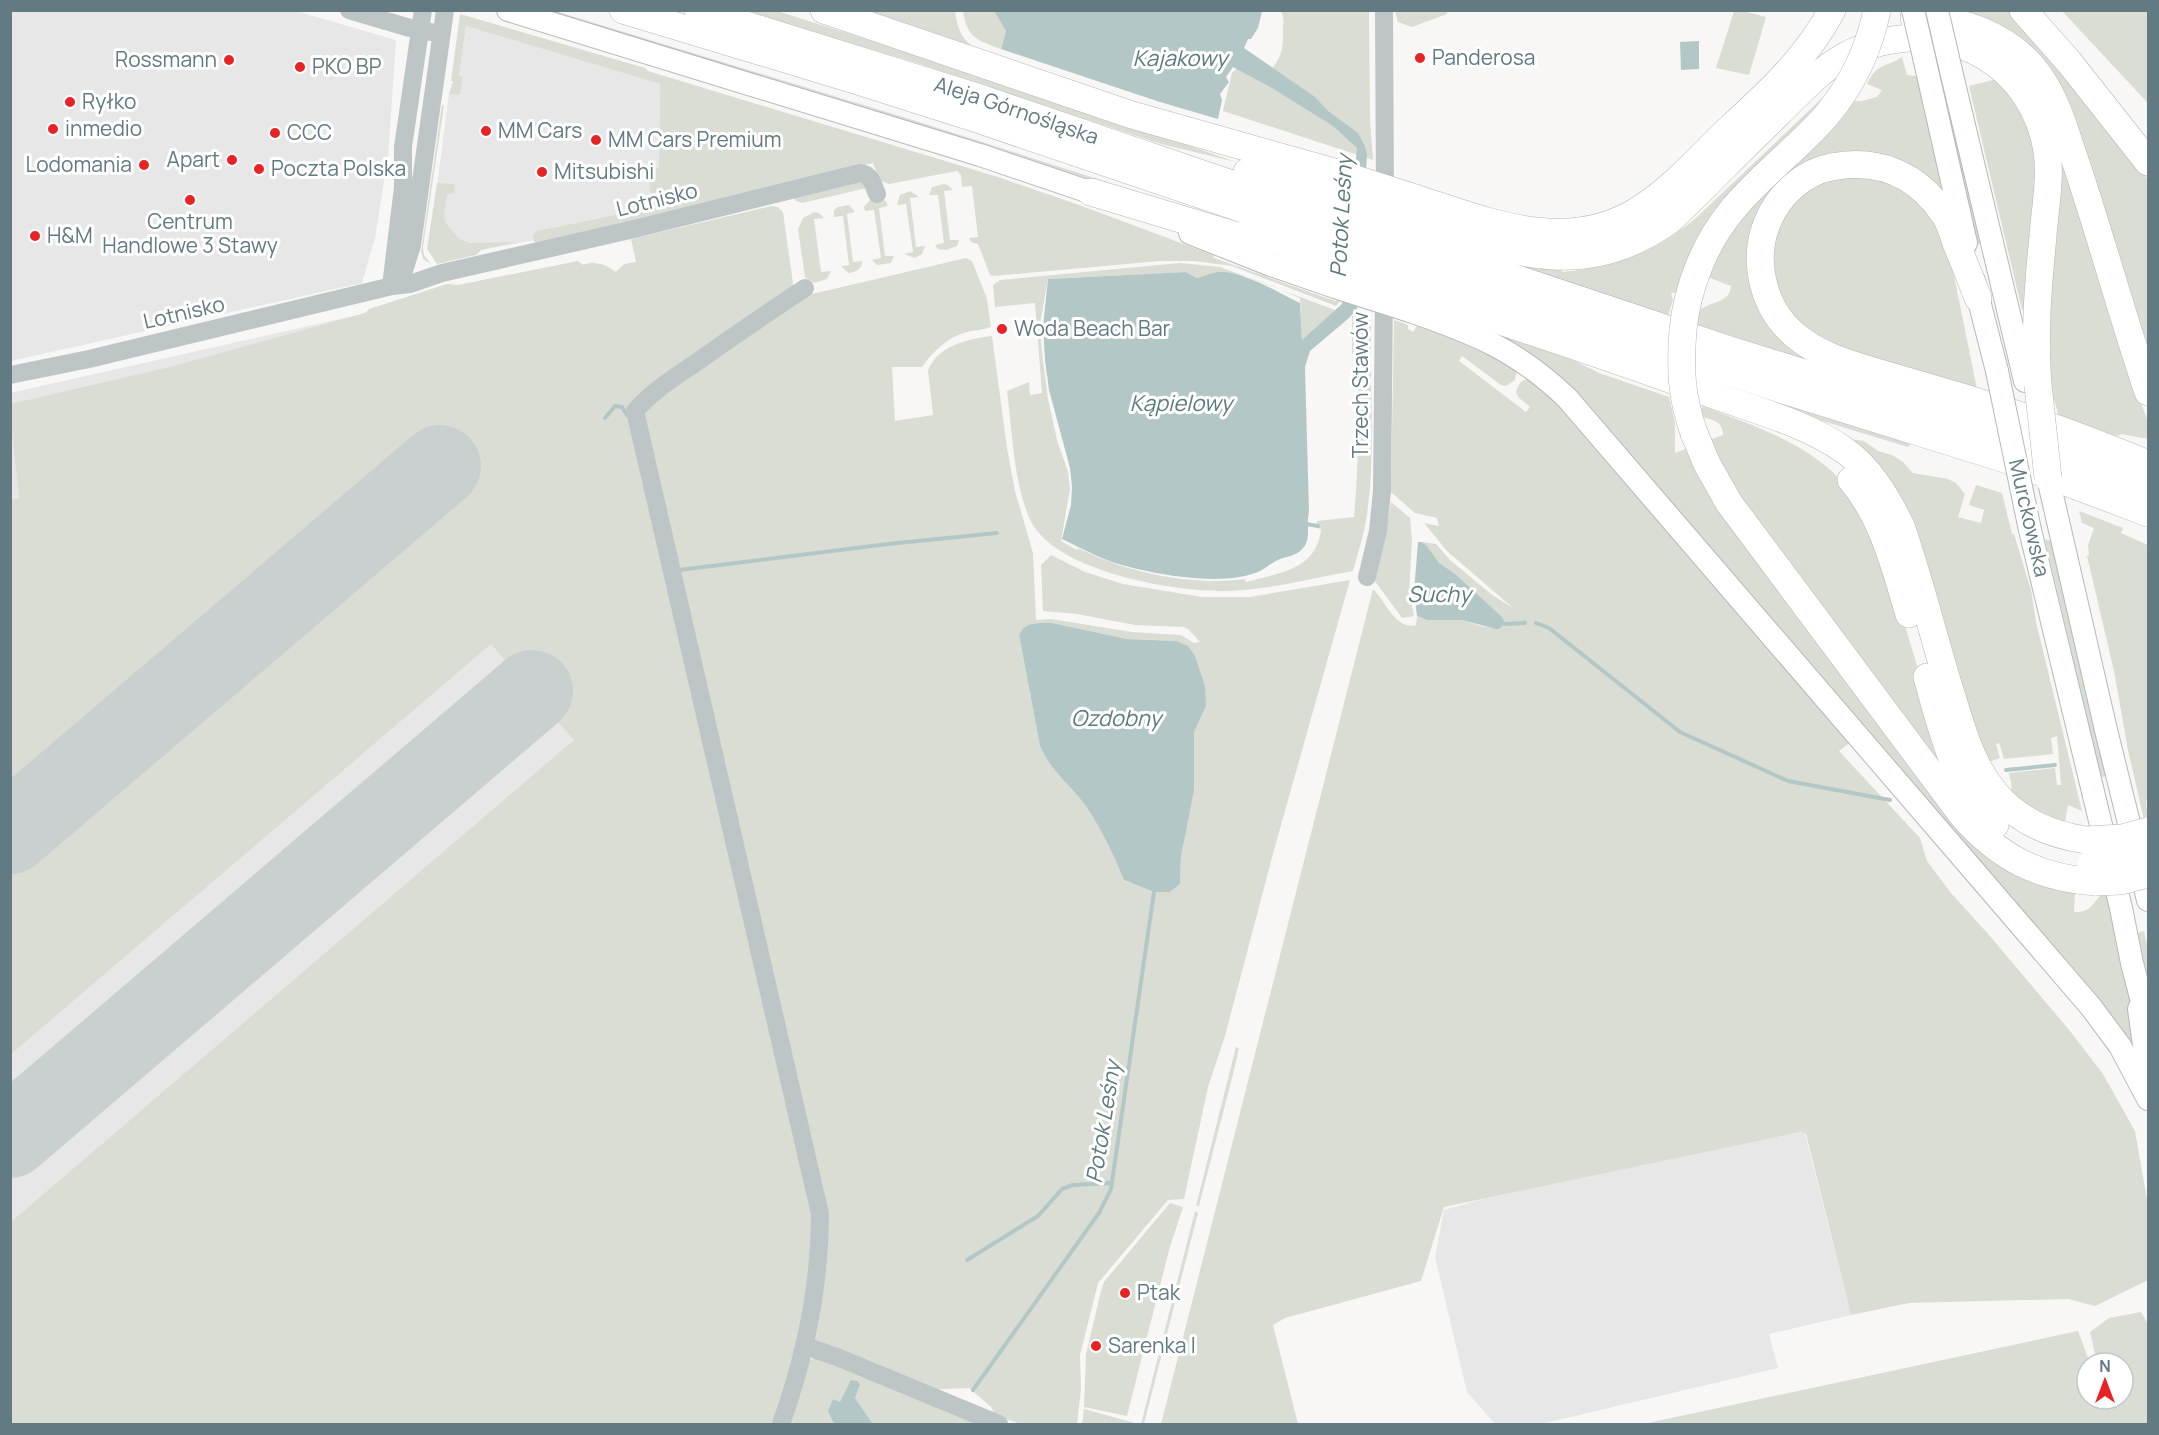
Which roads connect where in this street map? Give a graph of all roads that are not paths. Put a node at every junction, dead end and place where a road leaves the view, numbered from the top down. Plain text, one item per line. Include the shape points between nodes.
1 (349, 10) edge
2 (423, 10) edge
3 (445, 10) edge
4 (508, 10) edge
5 (623, 10) edge
6 (698, 10) edge
7 (824, 10) edge
8 (1384, 10) edge
9 (1832, 10) edge
10 (1877, 10) edge
11 (1913, 10) edge
12 (1937, 10) edge
13 (2023, 10) edge
14 (420, 31) junction
15 (442, 34) junction
16 (1796, 97) junction
17 (2148, 162) edge
18 (1091, 192) joint
19 (877, 194) dead end
20 (1334, 229) junction
21 (412, 245) junction
22 (1409, 254) junction
23 (436, 275) junction
24 (392, 286) junction
25 (805, 288) dead end
26 (1978, 298) junction
27 (10, 375) edge
28 (2032, 383) junction
29 (2148, 392) edge
30 (2148, 464) edge
31 (2048, 478) joint
32 (2148, 488) edge
33 (2148, 513) edge
34 (1367, 578) dead end
35 (2148, 831) edge
36 (2148, 855) edge
37 (2091, 862) junction
38 (2148, 874) edge
39 (2148, 900) edge
40 (2132, 963) junction
41 (2148, 1025) edge
42 (2148, 1074) edge
43 (2148, 1099) edge
44 (805, 1346) junction
45 (781, 1425) edge
46 (999, 1425) edge

1 - 14 street
2 - 14 street
3 - 15 street
4 - 18 main road via 980,154
5 - 20 highway via 855,80 1097,161
6 - 20 highway, Aleja Górnośląska via 983,99 1119,146
7 - 20 highway via 1132,115
8 - 34 street, Trzech Stawów via 1384,450 1381,508
9 - 22 highway via 1810,47 1773,87 1669,187 1640,209 1597,228 1569,232 1528,231 1492,223
10 - 37 highway, bridge via 1865,54 1826,116 1732,210 1712,238 1686,313 1682,389 1694,433 1729,503 1977,833 2006,855 2041,872 2068,879
11 - 26 main road, Murckowska, bridge
12 - 28 main road, bridge
13 - 17 highway
14 - 15 street
14 - 24 street via 403,147 403,187
15 - 21 street
16 - 22 highway via 1670,220 1623,246 1583,255 1543,256 1498,247
16 - 28 highway via 1846,56 1887,41 1920,37 1971,49 1994,61 2022,89 2040,122 2048,168
16 - 29 highway via 1813,71 1850,36 1897,20 1929,18 1958,22 2014,48 2051,94
18 - 20 highway
19 - 23 street, Lotnisko via 870,176 860,173
20 - 22 highway, bridge
20 - 22 highway, bridge
20 - 22 highway, bridge
21 - 23 street via 415,261
21 - 24 street via 402,277
22 - 32 highway via 2024,441
22 - 33 highway via 1777,388 2005,459
22 - 37 highway via 1564,342 1750,408 1830,460 1870,505 1881,530 1944,736 1976,804 1992,823 2018,843 2044,856
22 - 43 main road via 1471,333 1542,374 1574,406 2091,1007 2120,1046
23 - 24 street, Lotnisko
24 - 27 street, Lotnisko
25 - 44 street via 662,386 635,411 820,1214 820,1252
26 - 30 highway via 1943,213 1910,180 1881,166 1846,165 1812,173 1788,191 1764,229 1762,275 1768,298 1785,326 1810,346 1855,365 2077,435
26 - 40 main road, Murckowska, bridge
28 - 31 highway, bridge
31 - 39 main road, Murckowska
35 - 37 highway, bridge via 2122,838
36 - 37 highway, bridge via 2124,861
37 - 38 highway, bridge via 2121,881
40 - 41 main road, Murckowska
40 - 42 main road
44 - 45 street
44 - 46 street

